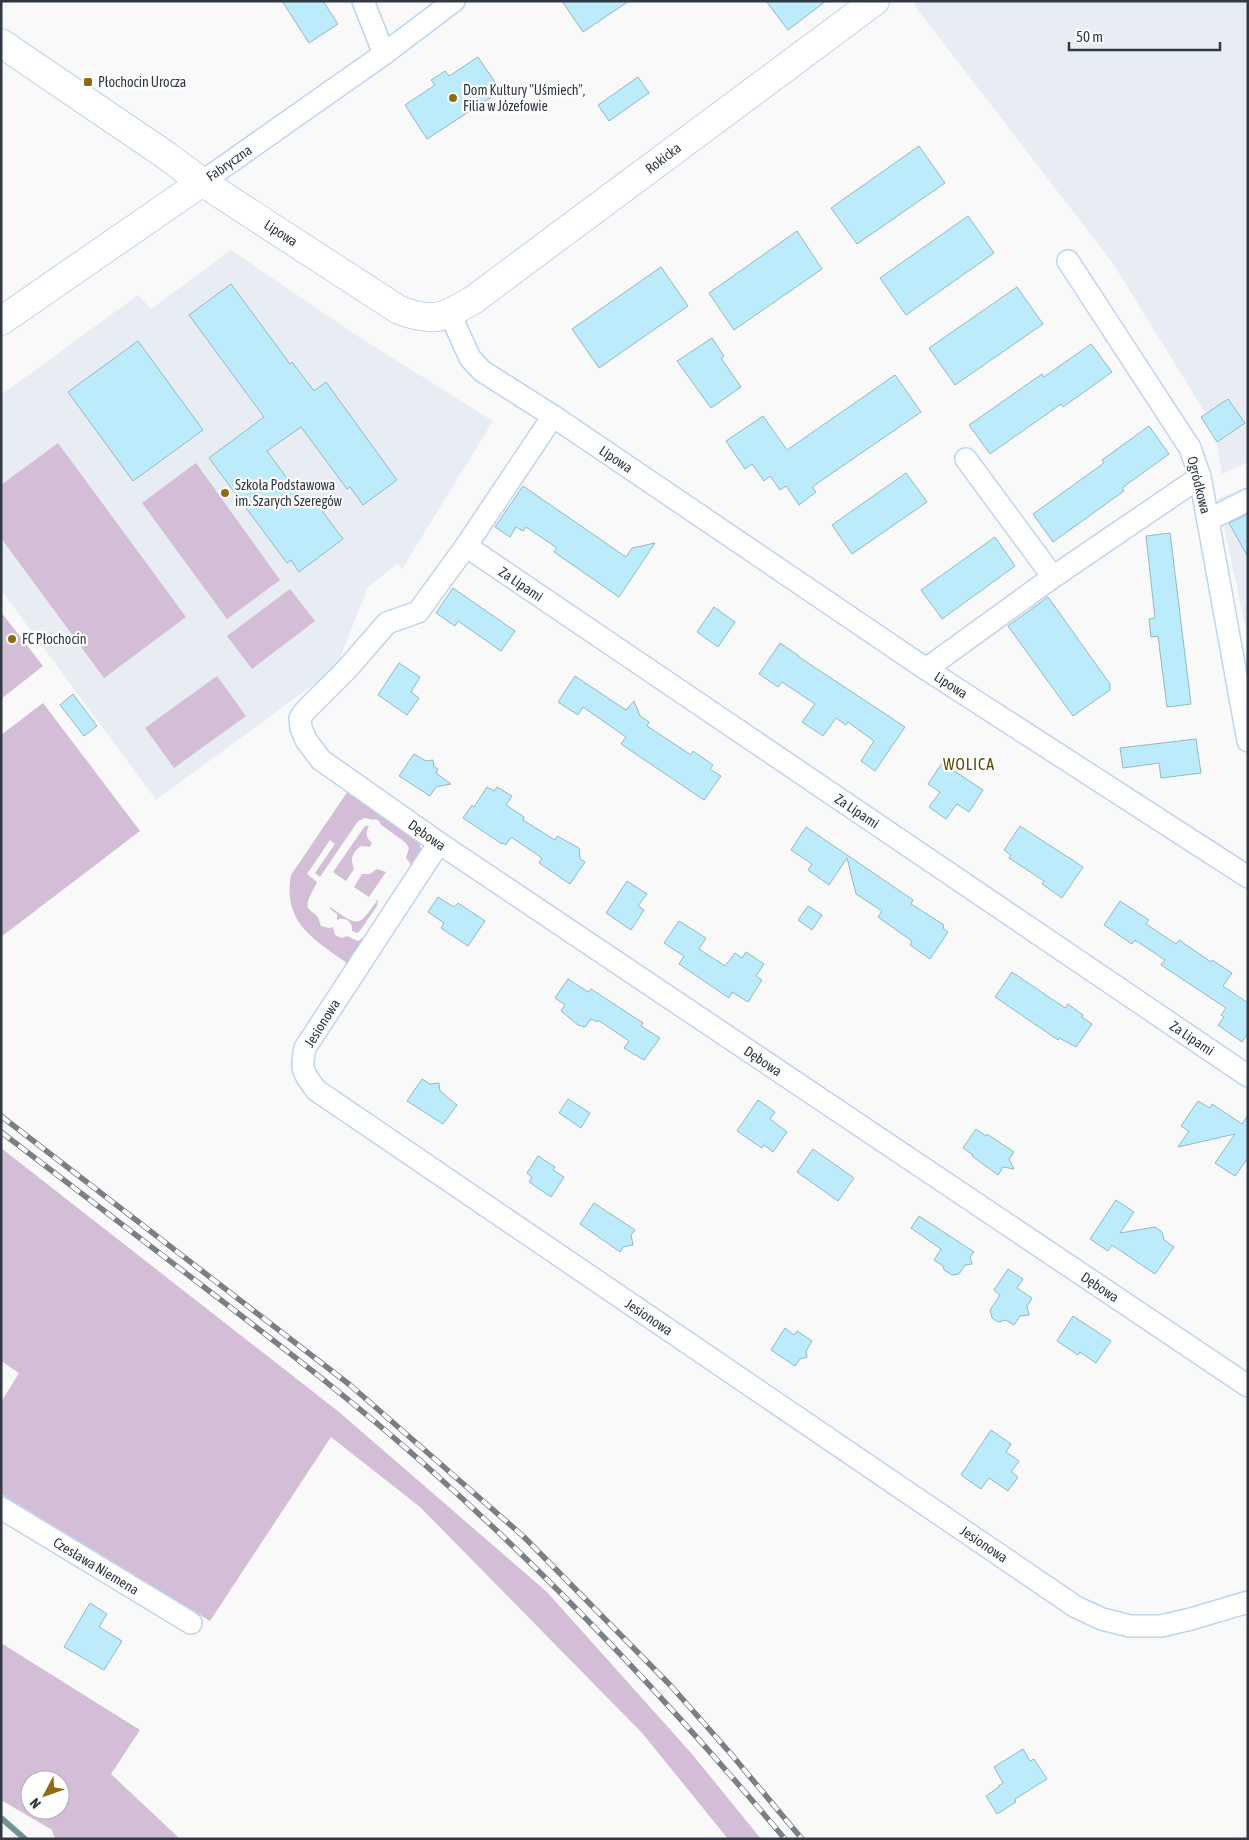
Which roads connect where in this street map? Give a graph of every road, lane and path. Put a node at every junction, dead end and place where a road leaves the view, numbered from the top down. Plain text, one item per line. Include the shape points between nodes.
1 (363, 1) edge
2 (454, 1) edge
3 (875, 1) edge
4 (1, 43) edge
5 (384, 54) junction
6 (202, 182) junction
7 (1068, 261) dead end
8 (450, 314) junction
9 (1, 321) edge
10 (553, 416) junction
11 (966, 459) dead end
12 (1200, 477) junction
13 (1248, 500) edge
14 (1208, 520) junction
15 (466, 546) junction
16 (1053, 577) junction
17 (926, 669) junction
18 (1248, 741) edge
19 (439, 843) junction
20 (1248, 877) edge
21 (1248, 1076) edge
22 (1248, 1386) edge
23 (1, 1508) edge
24 (1248, 1602) edge
25 (191, 1623) dead end

1 - 5 street
2 - 5 street, Fabryczna
3 - 8 main road, Rokicka
4 - 6 main road, Lipowa
5 - 6 street, Fabryczna
6 - 8 main road, Lipowa via 399,310 433,319
6 - 9 main road, Fabryczna
7 - 12 street, Ogródkowa via 1190,448
8 - 10 street, Lipowa via 470,358 482,371
10 - 15 street
10 - 17 street, Lipowa
11 - 16 street
12 - 14 street, Ogródkowa
12 - 16 street
13 - 14 street
14 - 18 street, Ogródkowa
15 - 19 street, Dębowa via 418,612 386,624 300,718 306,740 321,760
15 - 21 street, Za Lipami
16 - 17 street
17 - 20 street, Lipowa
19 - 22 street, Dębowa
19 - 24 street, Jesionowa via 305,1048 301,1064 304,1075 316,1090 1076,1607 1102,1619 1130,1626 1161,1626
23 - 25 street, Czesława Niemena

